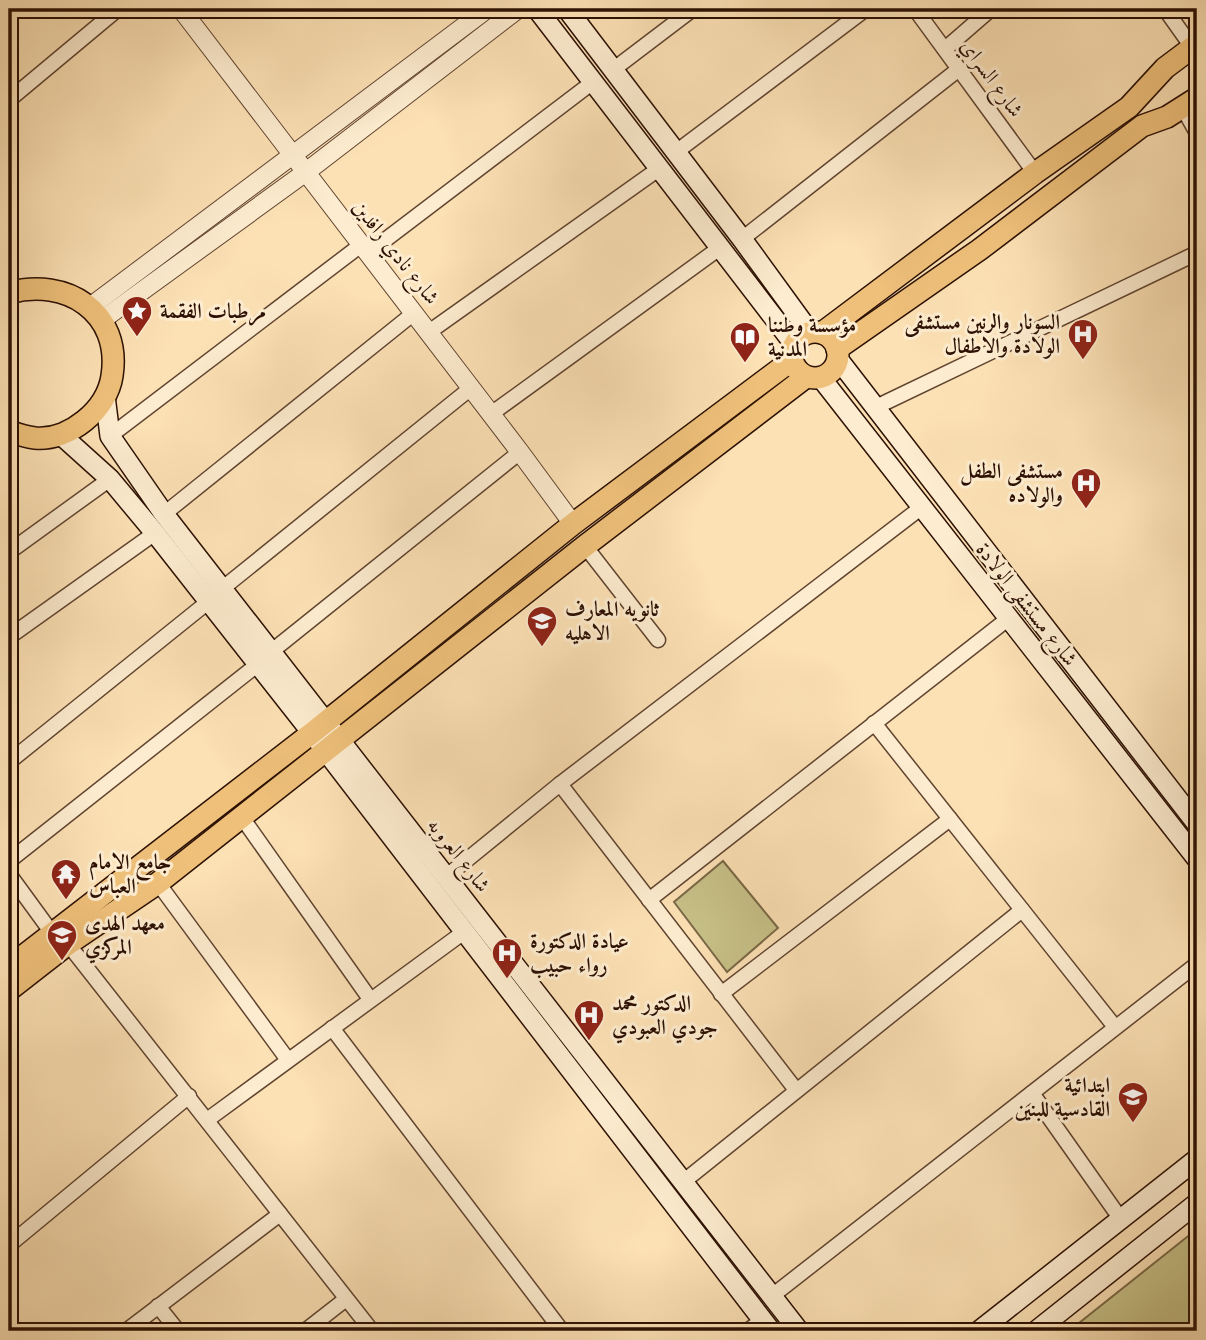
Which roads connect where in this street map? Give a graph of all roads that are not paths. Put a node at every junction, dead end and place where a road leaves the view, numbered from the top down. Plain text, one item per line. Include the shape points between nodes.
1 (118, 9) edge
2 (181, 9) edge
3 (487, 9) edge
4 (518, 9) edge
5 (537, 9) edge
6 (567, 9) edge
7 (693, 9) edge
8 (866, 9) edge
9 (915, 9) edge
10 (991, 9) edge
11 (1165, 9) edge
12 (945, 49) junction
13 (1195, 51) edge
14 (614, 69) junction
15 (959, 69) junction
16 (593, 82) junction
17 (1197, 82) edge
18 (9, 100) edge
19 (1190, 103) edge
20 (1142, 126) junction
21 (1197, 133) edge
22 (676, 152) junction
23 (294, 155) junction
24 (660, 169) junction
25 (306, 172) junction
26 (1035, 173) junction
27 (742, 239) junction
28 (721, 247) junction
29 (365, 249) junction
30 (1197, 253) edge
31 (9, 293) edge
32 (96, 313) junction
33 (414, 313) junction
34 (429, 332) junction
35 (804, 342) junction
36 (838, 354) junction
37 (814, 377) junction
38 (471, 388) junction
39 (105, 396) junction
40 (876, 407) junction
41 (491, 414) junction
42 (9, 431) edge
43 (60, 434) junction
44 (110, 436) junction
45 (37, 438) junction
46 (9, 446) edge
47 (520, 452) junction
48 (110, 479) junction
49 (922, 506) junction
50 (164, 514) junction
51 (573, 524) junction
52 (155, 533) junction
53 (585, 546) junction
54 (9, 551) edge
55 (215, 595) junction
56 (1009, 618) junction
57 (9, 637) edge
58 (658, 640) dead end
59 (264, 658) junction
60 (1117, 719) junction
61 (874, 723) junction
62 (319, 727) junction
63 (1098, 732) junction
64 (333, 745) junction
65 (9, 762) edge
66 (560, 784) junction
67 (242, 816) junction
68 (950, 819) junction
69 (1197, 824) edge
70 (1197, 859) edge
71 (9, 861) edge
72 (9, 874) edge
73 (447, 876) junction
74 (158, 883) junction
75 (649, 900) junction
76 (1022, 910) junction
77 (464, 932) junction
78 (60, 939) junction
79 (1197, 964) edge
80 (9, 967) edge
81 (9, 990) edge
82 (721, 994) junction
83 (370, 999) junction
84 (1115, 1027) junction
85 (332, 1028) junction
86 (288, 1060) junction
87 (796, 1090) junction
88 (1032, 1093) junction
89 (189, 1096) junction
90 (207, 1120) junction
91 (1194, 1162) edge
92 (683, 1182) junction
93 (1158, 1190) junction
94 (1197, 1192) edge
95 (1197, 1203) edge
96 (280, 1214) junction
97 (1120, 1218) junction
98 (1174, 1221) junction
99 (9, 1245) edge
100 (772, 1296) junction
101 (346, 1299) junction
102 (158, 1306) junction
103 (760, 1327) edge
104 (126, 1331) edge
105 (178, 1331) edge
106 (305, 1331) edge
107 (372, 1331) edge
108 (562, 1331) edge
109 (799, 1331) edge
110 (979, 1331) edge
111 (1035, 1331) edge

1 - 18 street
2 - 23 street, شارع نادي رافدين
3 - 23 street
4 - 25 street
5 - 16 main road
6 - 14 main road
7 - 14 street
8 - 22 street
9 - 12 street, شارع السراي
10 - 12 street
11 - 13 street
12 - 15 street, شارع السراي
13 - 26 main road via 1165,68 1129,107
14 - 22 main road
15 - 26 street, شارع السراي
15 - 27 street
16 - 24 main road
16 - 29 street
17 - 20 main road
19 - 20 main road
19 - 21 street
20 - 36 main road
22 - 27 main road
23 - 25 street, شارع نادي رافدين
23 - 32 street
24 - 28 main road
24 - 34 street
25 - 29 street, شارع نادي رافدين
25 - 32 street
26 - 35 main road
27 - 35 main road
28 - 35 main road
28 - 41 street
29 - 33 street, شارع نادي رافدين
29 - 44 street
30 - 40 street
31 - 32 main road via 46,288 75,297
32 - 39 main road via 113,359
33 - 34 street, شارع نادي رافدين
33 - 50 street
34 - 38 street, شارع نادي رافدين
35 - 36 main road via 827,335
35 - 37 main road via 796,369
35 - 51 main road
36 - 37 main road via 831,372
36 - 40 main road, شارع مستشفى الولادة
37 - 49 main road, شارع مستشفى الولادة
37 - 53 main road
38 - 41 street, شارع نادي رافدين
38 - 55 street
39 - 43 main road via 92,414
39 - 44 main road, شارع العروبه
40 - 60 main road, شارع مستشفى الولادة
41 - 47 street, شارع نادي رافدين
42 - 45 main road
43 - 45 main road
43 - 48 main road, شارع العروبه
44 - 50 main road, شارع العروبه
45 - 46 main road
47 - 51 street, شارع نادي رافدين
47 - 59 street
48 - 52 main road, شارع العروبه
48 - 54 street
49 - 56 main road, شارع مستشفى الولادة
49 - 66 street
50 - 55 main road, شارع العروبه
51 - 62 main road
52 - 55 main road, شارع العروبه
52 - 57 street
53 - 58 street
53 - 64 main road
55 - 59 main road, شارع العروبه
55 - 65 street
56 - 61 street
56 - 63 main road, شارع مستشفى الولادة
59 - 62 main road, شارع العروبه
59 - 71 street
60 - 63 main road
60 - 69 main road, شارع مستشفى الولادة
61 - 68 street
61 - 75 street
62 - 64 main road, شارع العروبه
62 - 78 main road
63 - 70 main road, شارع مستشفى الولادة
64 - 67 main road
64 - 73 main road, شارع العروبه
64 - 77 main road, شارع العروبه
66 - 73 street
66 - 75 street
67 - 74 main road
67 - 83 street
68 - 76 street
68 - 82 street
72 - 78 street
73 - 92 main road, شارع العروبه
74 - 78 main road
74 - 86 street
75 - 82 street
76 - 84 street
76 - 87 street
77 - 83 street
77 - 103 main road, شارع العروبه
78 - 80 main road
78 - 81 main road
78 - 89 street
79 - 84 street
82 - 87 street
83 - 85 street
84 - 88 street
85 - 86 street
85 - 108 street
86 - 90 street
87 - 92 street
88 - 97 street
88 - 100 street
89 - 90 street
89 - 99 street
90 - 96 street
91 - 93 main road
91 - 94 main road via 1185,1177
92 - 100 main road, شارع العروبه
93 - 97 main road
93 - 98 main road via 1180,1194 1183,1208
95 - 98 main road
96 - 101 street
96 - 102 street
97 - 110 main road
98 - 111 main road
100 - 109 main road, شارع العروبه
101 - 106 street
101 - 107 street
102 - 104 street
102 - 105 street

